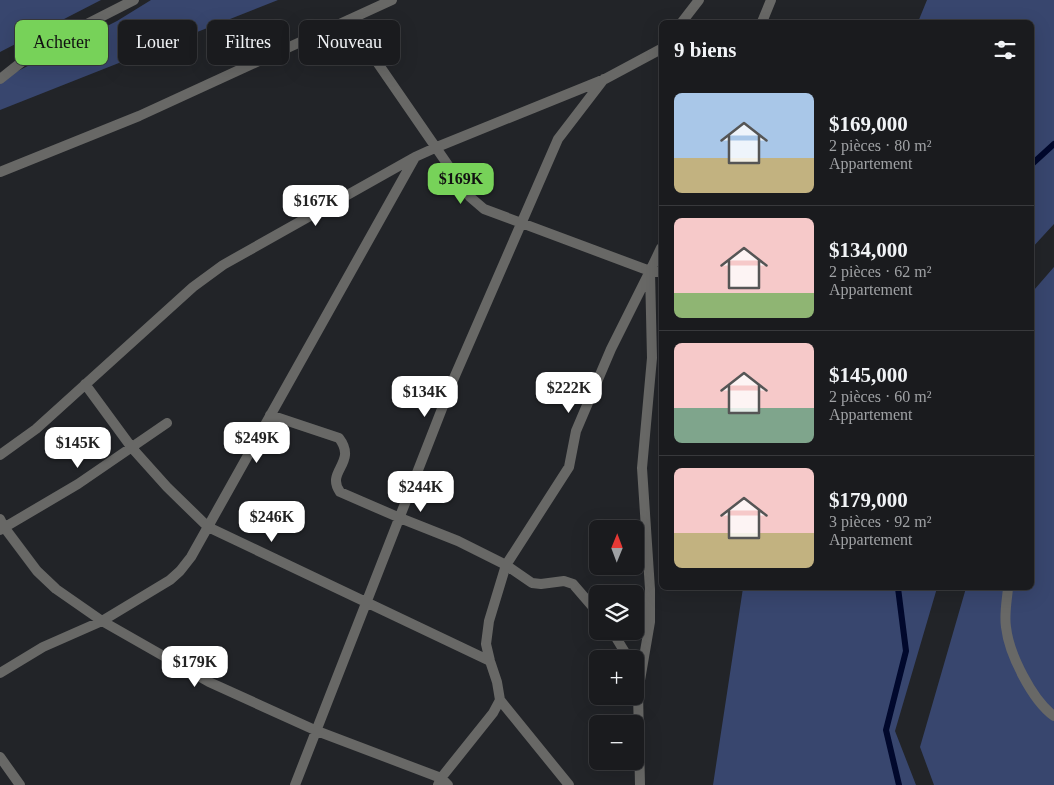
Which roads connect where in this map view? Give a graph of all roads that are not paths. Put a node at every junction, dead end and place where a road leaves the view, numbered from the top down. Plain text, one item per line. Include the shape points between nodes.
1 (134, 0) edge
2 (392, 0) edge
3 (698, 0) edge
4 (771, 0) edge
5 (348, 20) edge
6 (683, 20) edge
7 (763, 20) edge
8 (299, 43) edge
9 (659, 50) edge
10 (380, 65) edge
11 (605, 78) junction
12 (0, 79) edge
13 (437, 147) junction
14 (415, 158) junction
15 (0, 172) edge
16 (522, 222) junction
17 (659, 252) edge
18 (650, 270) junction
19 (659, 272) edge
20 (85, 384) junction
21 (270, 415) junction
22 (167, 423) dead end
23 (132, 448) junction
24 (0, 455) edge
25 (400, 518) junction
26 (2, 526) edge
27 (208, 527) junction
28 (506, 565) junction
29 (1008, 590) edge
30 (368, 602) junction
31 (589, 603) edge
32 (102, 621) junction
33 (644, 657) edge
34 (490, 661) junction
35 (0, 673) edge
36 (500, 700) junction
37 (638, 705) edge
38 (1054, 716) edge
39 (318, 731) junction
40 (0, 758) edge
41 (442, 783) edge
42 (20, 785) edge
43 (295, 785) edge
44 (569, 785) edge
45 (640, 785) edge

1 - 12 street via 38,49
2 - 5 street
3 - 6 street
4 - 7 street
8 - 15 street via 139,116
9 - 11 street
10 - 13 street
11 - 13 street
11 - 16 street via 558,139
13 - 14 street
13 - 16 street via 476,203
14 - 20 street via 211,273
14 - 21 street
16 - 18 street
16 - 25 street via 454,378
17 - 18 street
18 - 19 street
18 - 28 street via 576,430 569,467
18 - 33 street via 652,358 642,468 650,622
20 - 23 street
20 - 24 street via 36,429
21 - 25 street via 339,438 346,453 336,487 340,492
21 - 27 street
22 - 23 street
23 - 26 street via 78,484
23 - 27 street
25 - 28 street via 458,540
25 - 30 street
26 - 32 street via 56,589
27 - 30 street
27 - 32 street via 180,572
28 - 31 street via 532,584 564,581 573,584
28 - 34 street via 489,621 486,644
29 - 38 street via 1006,627 1012,650 1028,685
30 - 34 street
30 - 39 street
32 - 35 street via 43,648
32 - 39 street via 209,682
34 - 36 street
36 - 41 street
36 - 44 street
37 - 45 street
39 - 41 street
39 - 43 street
40 - 42 street

